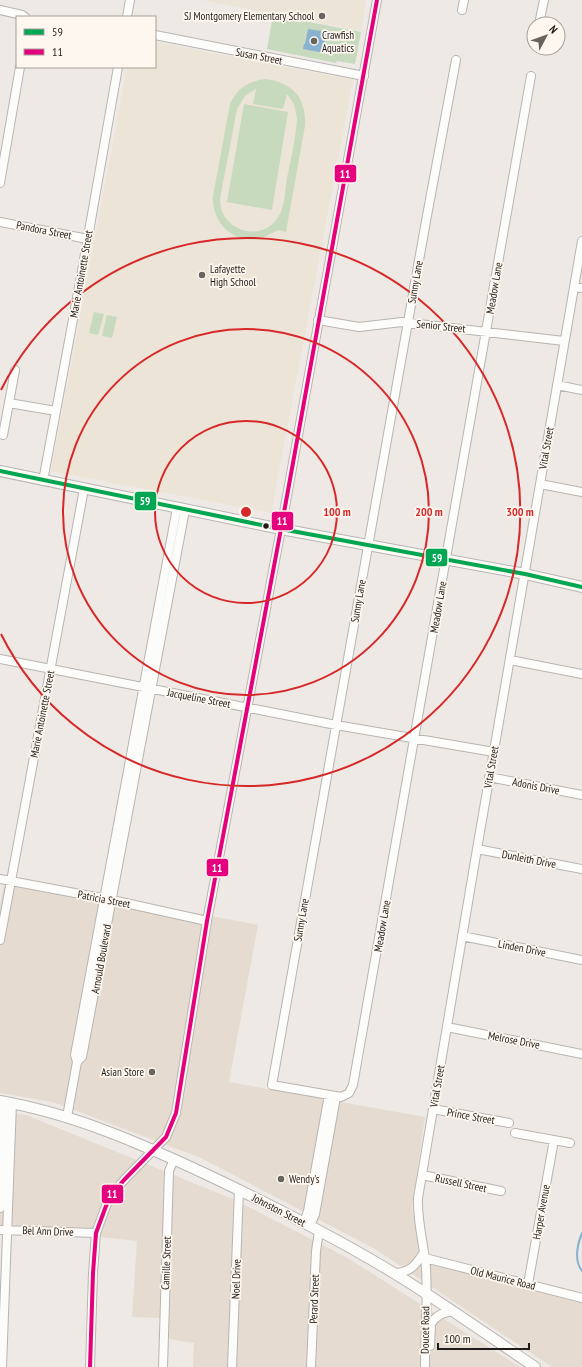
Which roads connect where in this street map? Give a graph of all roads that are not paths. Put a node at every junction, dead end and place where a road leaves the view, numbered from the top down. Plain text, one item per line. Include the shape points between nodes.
1 (130, 0) edge
2 (377, 0) edge
3 (464, 0) edge
4 (544, 0) edge
5 (0, 10) edge
6 (462, 10) dead end
7 (24, 16) edge
8 (127, 16) edge
9 (541, 16) edge
10 (156, 35) edge
11 (456, 60) dead end
12 (20, 68) edge
13 (118, 68) edge
14 (364, 76) junction
15 (531, 76) dead end
16 (0, 183) edge
17 (0, 222) edge
18 (88, 239) junction
19 (582, 241) edge
20 (578, 288) edge
21 (318, 320) junction
22 (408, 323) junction
23 (486, 332) junction
24 (564, 341) junction
25 (15, 370) dead end
26 (557, 385) junction
27 (582, 390) edge
28 (9, 403) junction
29 (56, 411) junction
30 (4, 435) dead end
31 (0, 471) edge
32 (43, 481) junction
33 (540, 484) junction
34 (84, 489) junction
35 (582, 492) edge
36 (181, 509) junction
37 (281, 529) junction
38 (368, 544) junction
39 (447, 559) junction
40 (525, 574) junction
41 (582, 587) edge
42 (0, 659) edge
43 (510, 660) junction
44 (50, 669) junction
45 (582, 674) edge
46 (147, 688) junction
47 (247, 708) junction
48 (336, 725) junction
49 (415, 739) junction
50 (494, 752) junction
51 (489, 777) junction
52 (582, 795) edge
53 (477, 849) junction
54 (582, 869) edge
55 (0, 879) edge
56 (11, 881) junction
57 (108, 900) junction
58 (207, 921) junction
59 (462, 936) junction
60 (0, 940) edge
61 (582, 960) edge
62 (447, 1027) junction
63 (582, 1054) edge
64 (332, 1096) junction
65 (5, 1102) edge
66 (433, 1109) junction
67 (67, 1117) junction
68 (509, 1123) dead end
69 (515, 1134) dead end
70 (554, 1140) junction
71 (570, 1143) dead end
72 (6, 1147) junction
73 (155, 1150) junction
74 (174, 1159) junction
75 (422, 1175) junction
76 (239, 1190) junction
77 (501, 1191) dead end
78 (0, 1208) edge
79 (311, 1227) junction
80 (3, 1230) edge
81 (96, 1233) junction
82 (424, 1255) junction
83 (394, 1273) junction
84 (528, 1284) junction
85 (426, 1294) junction
86 (582, 1298) edge
87 (2, 1304) edge
88 (452, 1311) junction
89 (2, 1367) edge
90 (90, 1367) edge
91 (163, 1367) edge
92 (232, 1367) edge
93 (311, 1367) edge
94 (425, 1367) edge
95 (429, 1367) edge
96 (535, 1367) edge

1 - 8 street
2 - 14 street
3 - 6 street
4 - 9 street
5 - 7 street
10 - 14 street, Susan Street
11 - 22 street, Sunny Lane
12 - 16 street
13 - 18 street, Marie Antoinette Street
14 - 21 street
15 - 23 street, Meadow Lane
17 - 18 street, Pandora Street
18 - 29 street, Marie Antoinette Street
19 - 20 street, Vital Street
20 - 24 street, Vital Street
21 - 22 street, Senior Street via 359,327 392,322
21 - 37 street
22 - 23 street, Senior Street
22 - 38 street, Sunny Lane
23 - 24 street, Senior Street
23 - 39 street, Meadow Lane
24 - 26 street, Vital Street
25 - 28 street
26 - 27 street
26 - 33 street, Vital Street
28 - 29 street
28 - 30 street
29 - 32 street, Marie Antoinette Street
31 - 32 main road
32 - 34 main road
33 - 35 street
33 - 40 street, Vital Street
34 - 36 main road
34 - 44 street, Marie Antoinette Street
36 - 37 main road
36 - 46 street, Arnould Boulevard
37 - 38 main road
37 - 47 street
38 - 39 main road
38 - 48 street, Sunny Lane
39 - 40 main road
39 - 49 street, Meadow Lane
40 - 41 main road
40 - 43 street, Vital Street
42 - 44 street, Jacqueline Street
43 - 45 street
43 - 50 street, Vital Street
44 - 46 street, Jacqueline Street
44 - 56 street, Marie Antoinette Street
46 - 47 street, Jacqueline Street
46 - 57 street, Arnould Boulevard
47 - 48 street, Jacqueline Street
47 - 58 street
48 - 49 street, Jacqueline Street
48 - 64 street, Sunny Lane via 272,1085
49 - 50 street, Jacqueline Street
49 - 64 street, Meadow Lane via 353,1085 344,1096
50 - 51 street, Vital Street
51 - 52 street, Adonis Drive
51 - 53 street, Vital Street
53 - 54 street, Dunleith Drive
53 - 59 street, Vital Street
55 - 56 street, Patricia Street
56 - 57 street, Patricia Street
56 - 60 street, Marie Antoinette Street
57 - 58 street, Patricia Street
57 - 67 street, Arnould Boulevard via 75,1055 77,1062
58 - 73 street via 176,1113 166,1137
59 - 61 street, Linden Drive
59 - 62 street, Vital Street
62 - 63 street, Melrose Drive
62 - 66 street, Vital Street
64 - 79 street, Perard Street
65 - 67 main road, Johnston Street
65 - 72 street
66 - 68 street, Prince Street
66 - 75 street, Vital Street
67 - 73 main road, Johnston Street
69 - 70 street
70 - 71 street
70 - 84 street, Harper Avenue
72 - 78 street
72 - 80 street
73 - 74 main road, Johnston Street
73 - 81 street via 112,1194
74 - 76 main road, Johnston Street
74 - 91 street, Camille Street via 169,1171
75 - 77 street, Russell Street
75 - 82 street, Vital Street via 418,1210
76 - 79 main road, Johnston Street
76 - 92 street, Noel Drive
79 - 83 main road, Johnston Street
79 - 93 street, Perard Street via 316,1251
80 - 81 street, Bel Ann Drive
80 - 87 street
81 - 90 street
82 - 83 street via 413,1267
82 - 84 street, Old Maurice Road
82 - 85 street, Vital Street
83 - 85 main road, Johnston Street
84 - 86 street, Old Maurice Road
85 - 88 main road, Johnston Street
85 - 94 street, Doucet Road
87 - 89 street
88 - 95 street via 437,1316 431,1324
88 - 96 main road, Johnston Street

